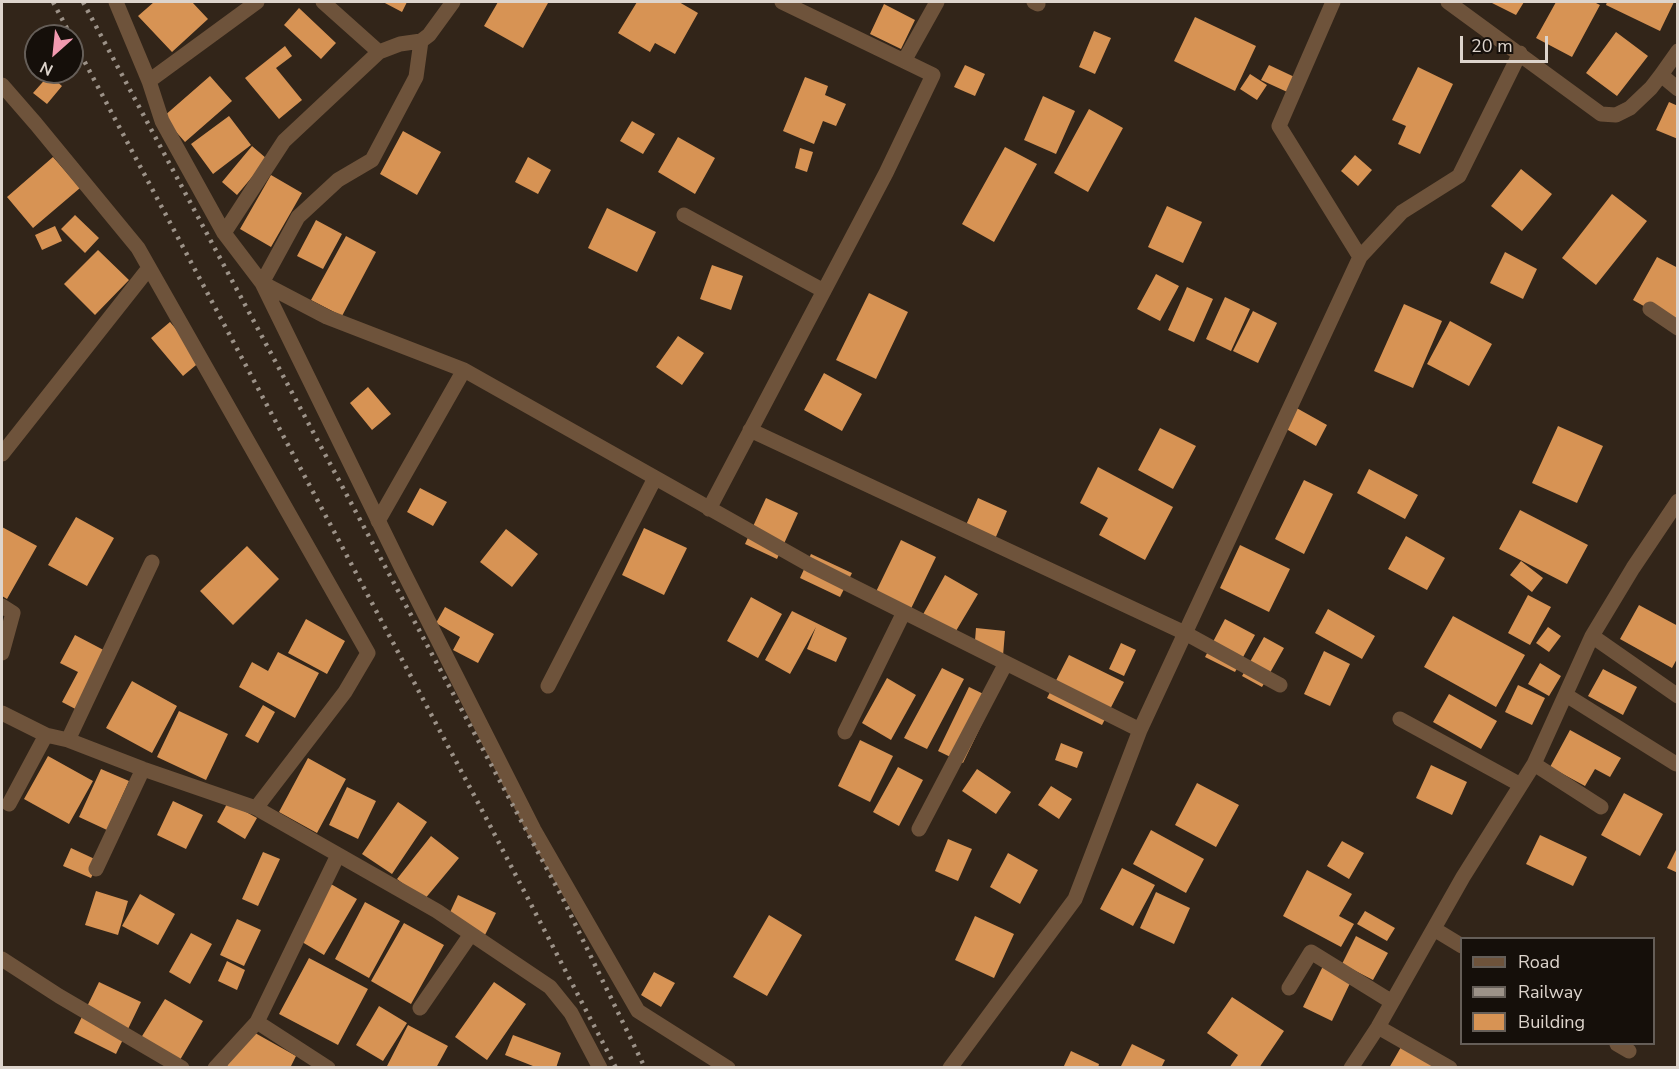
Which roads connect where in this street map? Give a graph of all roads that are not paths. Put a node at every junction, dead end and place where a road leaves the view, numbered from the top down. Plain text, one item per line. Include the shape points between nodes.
1 (116, 2) edge
2 (257, 2) edge
3 (323, 2) edge
4 (453, 2) edge
5 (782, 2) edge
6 (937, 2) edge
7 (1333, 2) edge
8 (1452, 3) edge
9 (799, 5) edge
10 (422, 41) junction
11 (1677, 51) edge
12 (379, 52) junction
13 (1520, 53) junction
14 (904, 61) junction
15 (1661, 75) junction
16 (149, 81) junction
17 (2, 85) edge
18 (1677, 89) edge
19 (684, 215) dead end
20 (224, 233) junction
21 (1360, 257) junction
22 (149, 268) junction
23 (262, 284) junction
24 (824, 291) junction
25 (1650, 309) dead end
26 (1677, 328) edge
27 (464, 370) junction
28 (750, 430) junction
29 (2, 454) edge
30 (655, 478) junction
31 (1677, 501) edge
32 (709, 508) junction
33 (378, 521) junction
34 (1672, 521) edge
35 (152, 562) dead end
36 (2, 606) edge
37 (904, 612) junction
38 (1185, 633) junction
39 (1592, 636) junction
40 (2, 653) edge
41 (1006, 663) junction
42 (1280, 685) dead end
43 (548, 686) dead end
44 (1566, 695) junction
45 (1677, 696) edge
46 (2, 713) edge
47 (1400, 719) dead end
48 (1140, 730) junction
49 (845, 732) dead end
50 (46, 735) junction
51 (68, 740) junction
52 (1534, 764) junction
53 (1676, 765) dead end
54 (143, 769) junction
55 (1519, 784) junction
56 (9, 804) dead end
57 (1601, 807) dead end
58 (256, 808) junction
59 (919, 829) dead end
60 (338, 855) junction
61 (96, 869) dead end
62 (1434, 929) junction
63 (471, 934) junction
64 (1460, 945) edge
65 (2, 959) edge
66 (1289, 988) dead end
67 (1392, 1002) junction
68 (420, 1008) dead end
69 (257, 1022) junction
70 (1378, 1026) junction
71 (182, 1068) edge
72 (215, 1068) edge
73 (328, 1068) edge
74 (600, 1068) edge
75 (728, 1068) edge
76 (950, 1068) edge
77 (1351, 1068) edge
78 (1450, 1068) edge

1 - 16 street
2 - 16 street
3 - 12 street
4 - 10 street
5 - 9 street
6 - 14 street
7 - 21 street via 1279,126
8 - 13 street
9 - 14 street
10 - 12 street
10 - 23 street via 416,77 372,160 338,180 298,217
11 - 15 street
12 - 20 street via 284,141
13 - 15 street via 1601,114 1616,115 1630,108
13 - 21 street via 1459,176 1402,212
14 - 24 street via 933,75
15 - 18 street
16 - 20 street via 162,121
17 - 22 street via 131,239
19 - 24 street
20 - 23 street
21 - 38 street
22 - 29 street
22 - 58 street via 368,653 345,692
23 - 27 street via 327,316
23 - 33 street
24 - 28 street
25 - 26 street
27 - 30 street
27 - 33 street
28 - 32 street
28 - 38 street
30 - 32 street
30 - 43 street
31 - 34 street
32 - 37 street
33 - 75 street via 534,830 638,1011
34 - 39 street via 1633,568
35 - 51 street
36 - 40 street via 13,613
37 - 41 street
37 - 49 street
38 - 42 street
38 - 48 street
39 - 44 street
39 - 45 street
41 - 48 street
41 - 59 street
44 - 52 street
44 - 53 street
46 - 50 street
47 - 55 street
48 - 76 street via 1075,899
50 - 51 street
50 - 56 street
51 - 54 street
52 - 55 street
52 - 57 street
54 - 58 street
54 - 61 street
55 - 62 street
58 - 60 street
60 - 63 street
60 - 69 street
62 - 64 street
62 - 67 street
63 - 68 street
63 - 74 street via 550,987 571,1013
65 - 71 street
66 - 67 street via 1311,952
67 - 70 street
69 - 72 street
69 - 73 street
70 - 77 street
70 - 78 street

